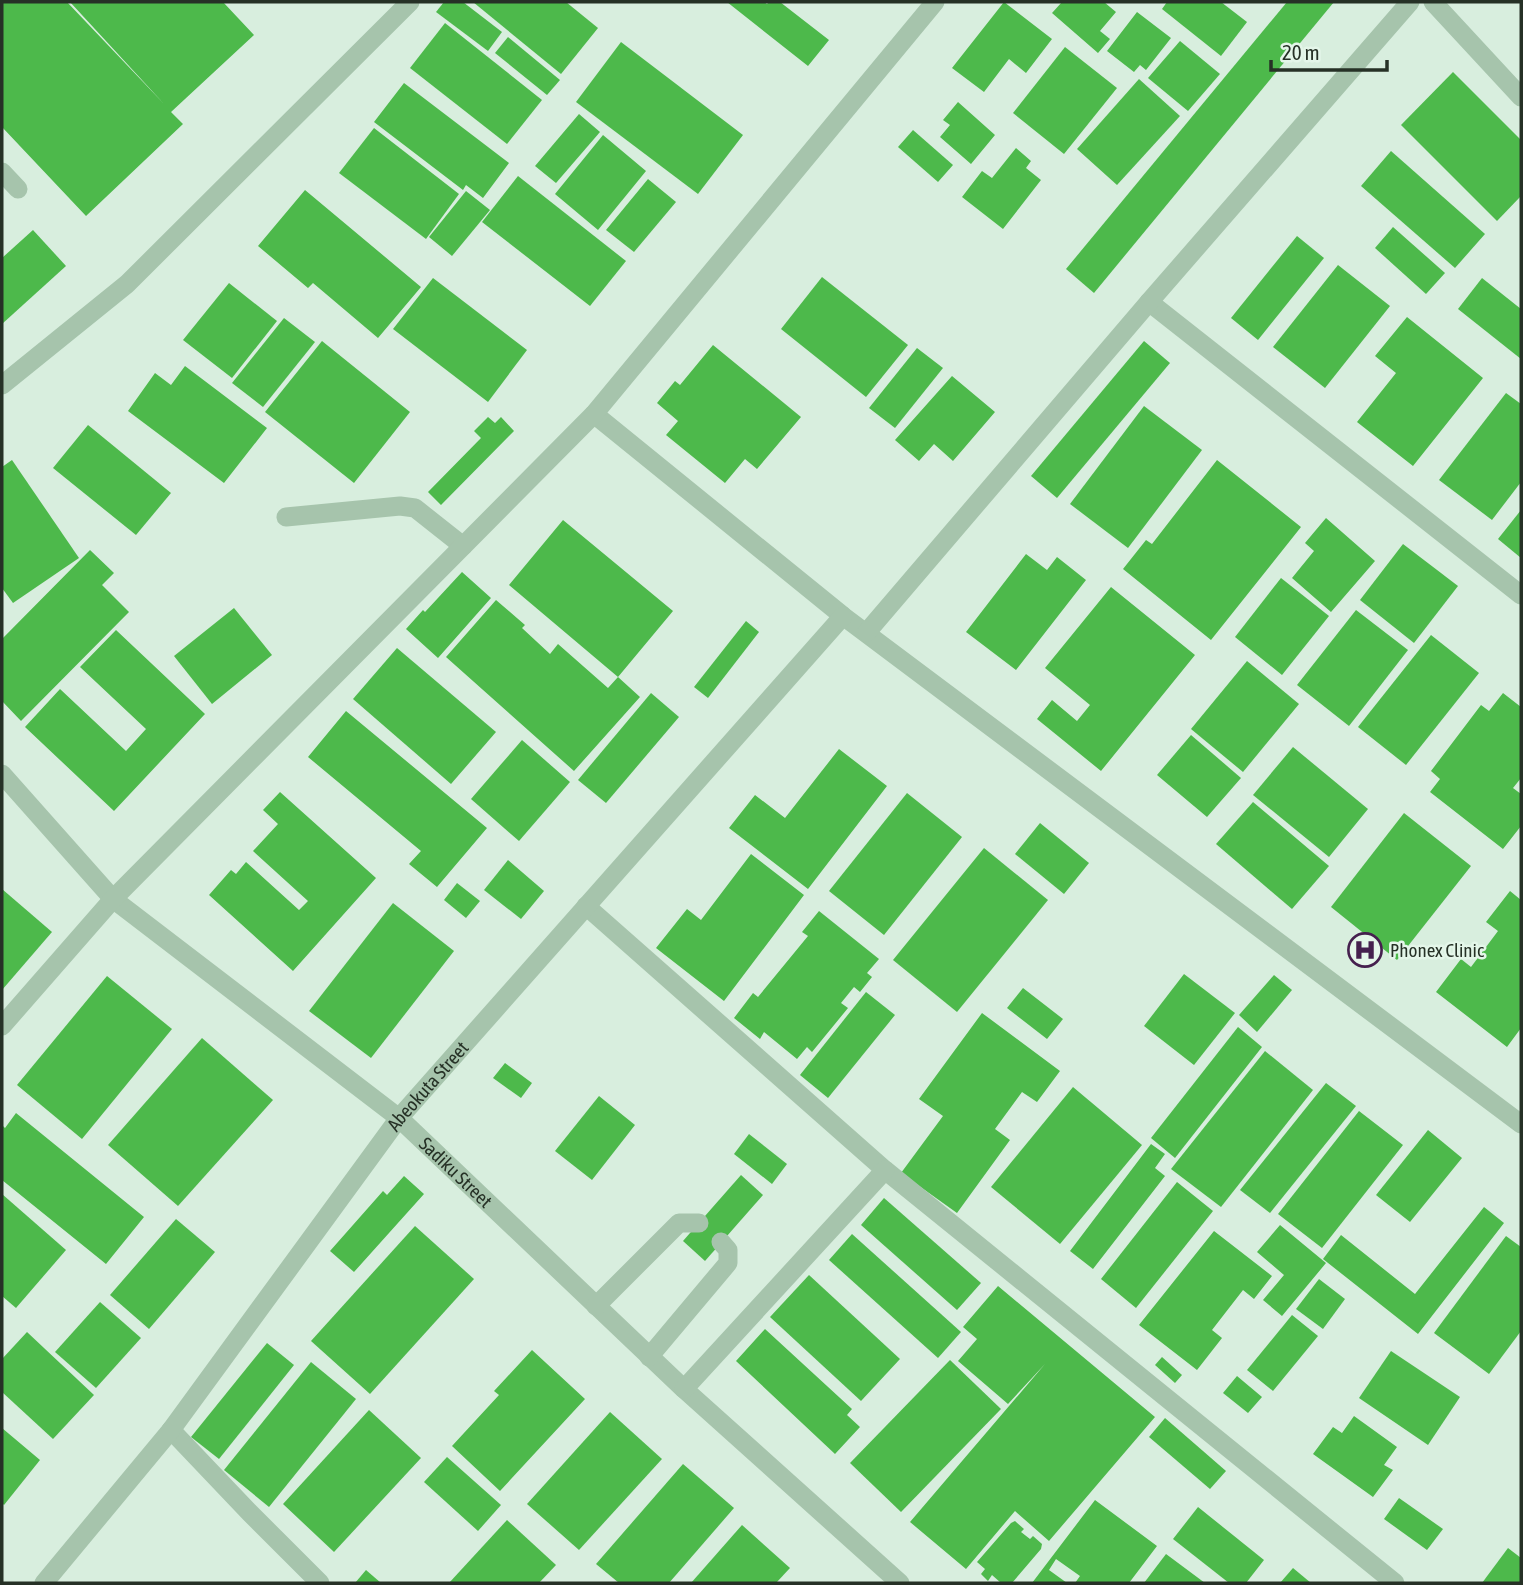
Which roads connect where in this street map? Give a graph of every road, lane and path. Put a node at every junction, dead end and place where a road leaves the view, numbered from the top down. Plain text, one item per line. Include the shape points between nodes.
1 (410, 2) edge
2 (935, 2) edge
3 (1410, 2) edge
4 (1433, 2) edge
5 (1521, 97) edge
6 (2, 172) edge
7 (18, 189) dead end
8 (1149, 302) junction
9 (2, 385) edge
10 (594, 414) junction
11 (286, 517) dead end
12 (463, 546) junction
13 (1521, 595) edge
14 (843, 616) junction
15 (867, 632) junction
16 (2, 774) edge
17 (113, 899) junction
18 (586, 906) junction
19 (2, 1026) edge
20 (399, 1118) junction
21 (1521, 1124) edge
22 (885, 1170) junction
23 (699, 1223) dead end
24 (721, 1242) dead end
25 (596, 1306) junction
26 (649, 1357) junction
27 (684, 1390) junction
28 (171, 1430) junction
29 (44, 1583) edge
30 (320, 1583) edge
31 (900, 1583) edge
32 (1395, 1583) edge

1 - 9 street via 127,284
2 - 10 street
3 - 8 street
4 - 5 street
6 - 7 street
8 - 13 street
8 - 15 street
10 - 12 street
10 - 14 street
11 - 12 street via 415,508
12 - 17 street
14 - 15 street
14 - 18 street, Abeokuta Street
15 - 21 street
16 - 17 street, Sadiku Street
17 - 19 street
17 - 20 street, Sadiku Street
18 - 20 street, Abeokuta Street
18 - 22 street
20 - 25 street, Sadiku Street
20 - 28 street, Abeokuta Street
22 - 27 street
22 - 32 street
23 - 25 street via 679,1223
24 - 26 street via 728,1250 728,1263
25 - 26 street, Sadiku Street
26 - 27 street, Sadiku Street
27 - 31 street, Sadiku Street
28 - 29 street, Abeokuta Street
28 - 30 street

